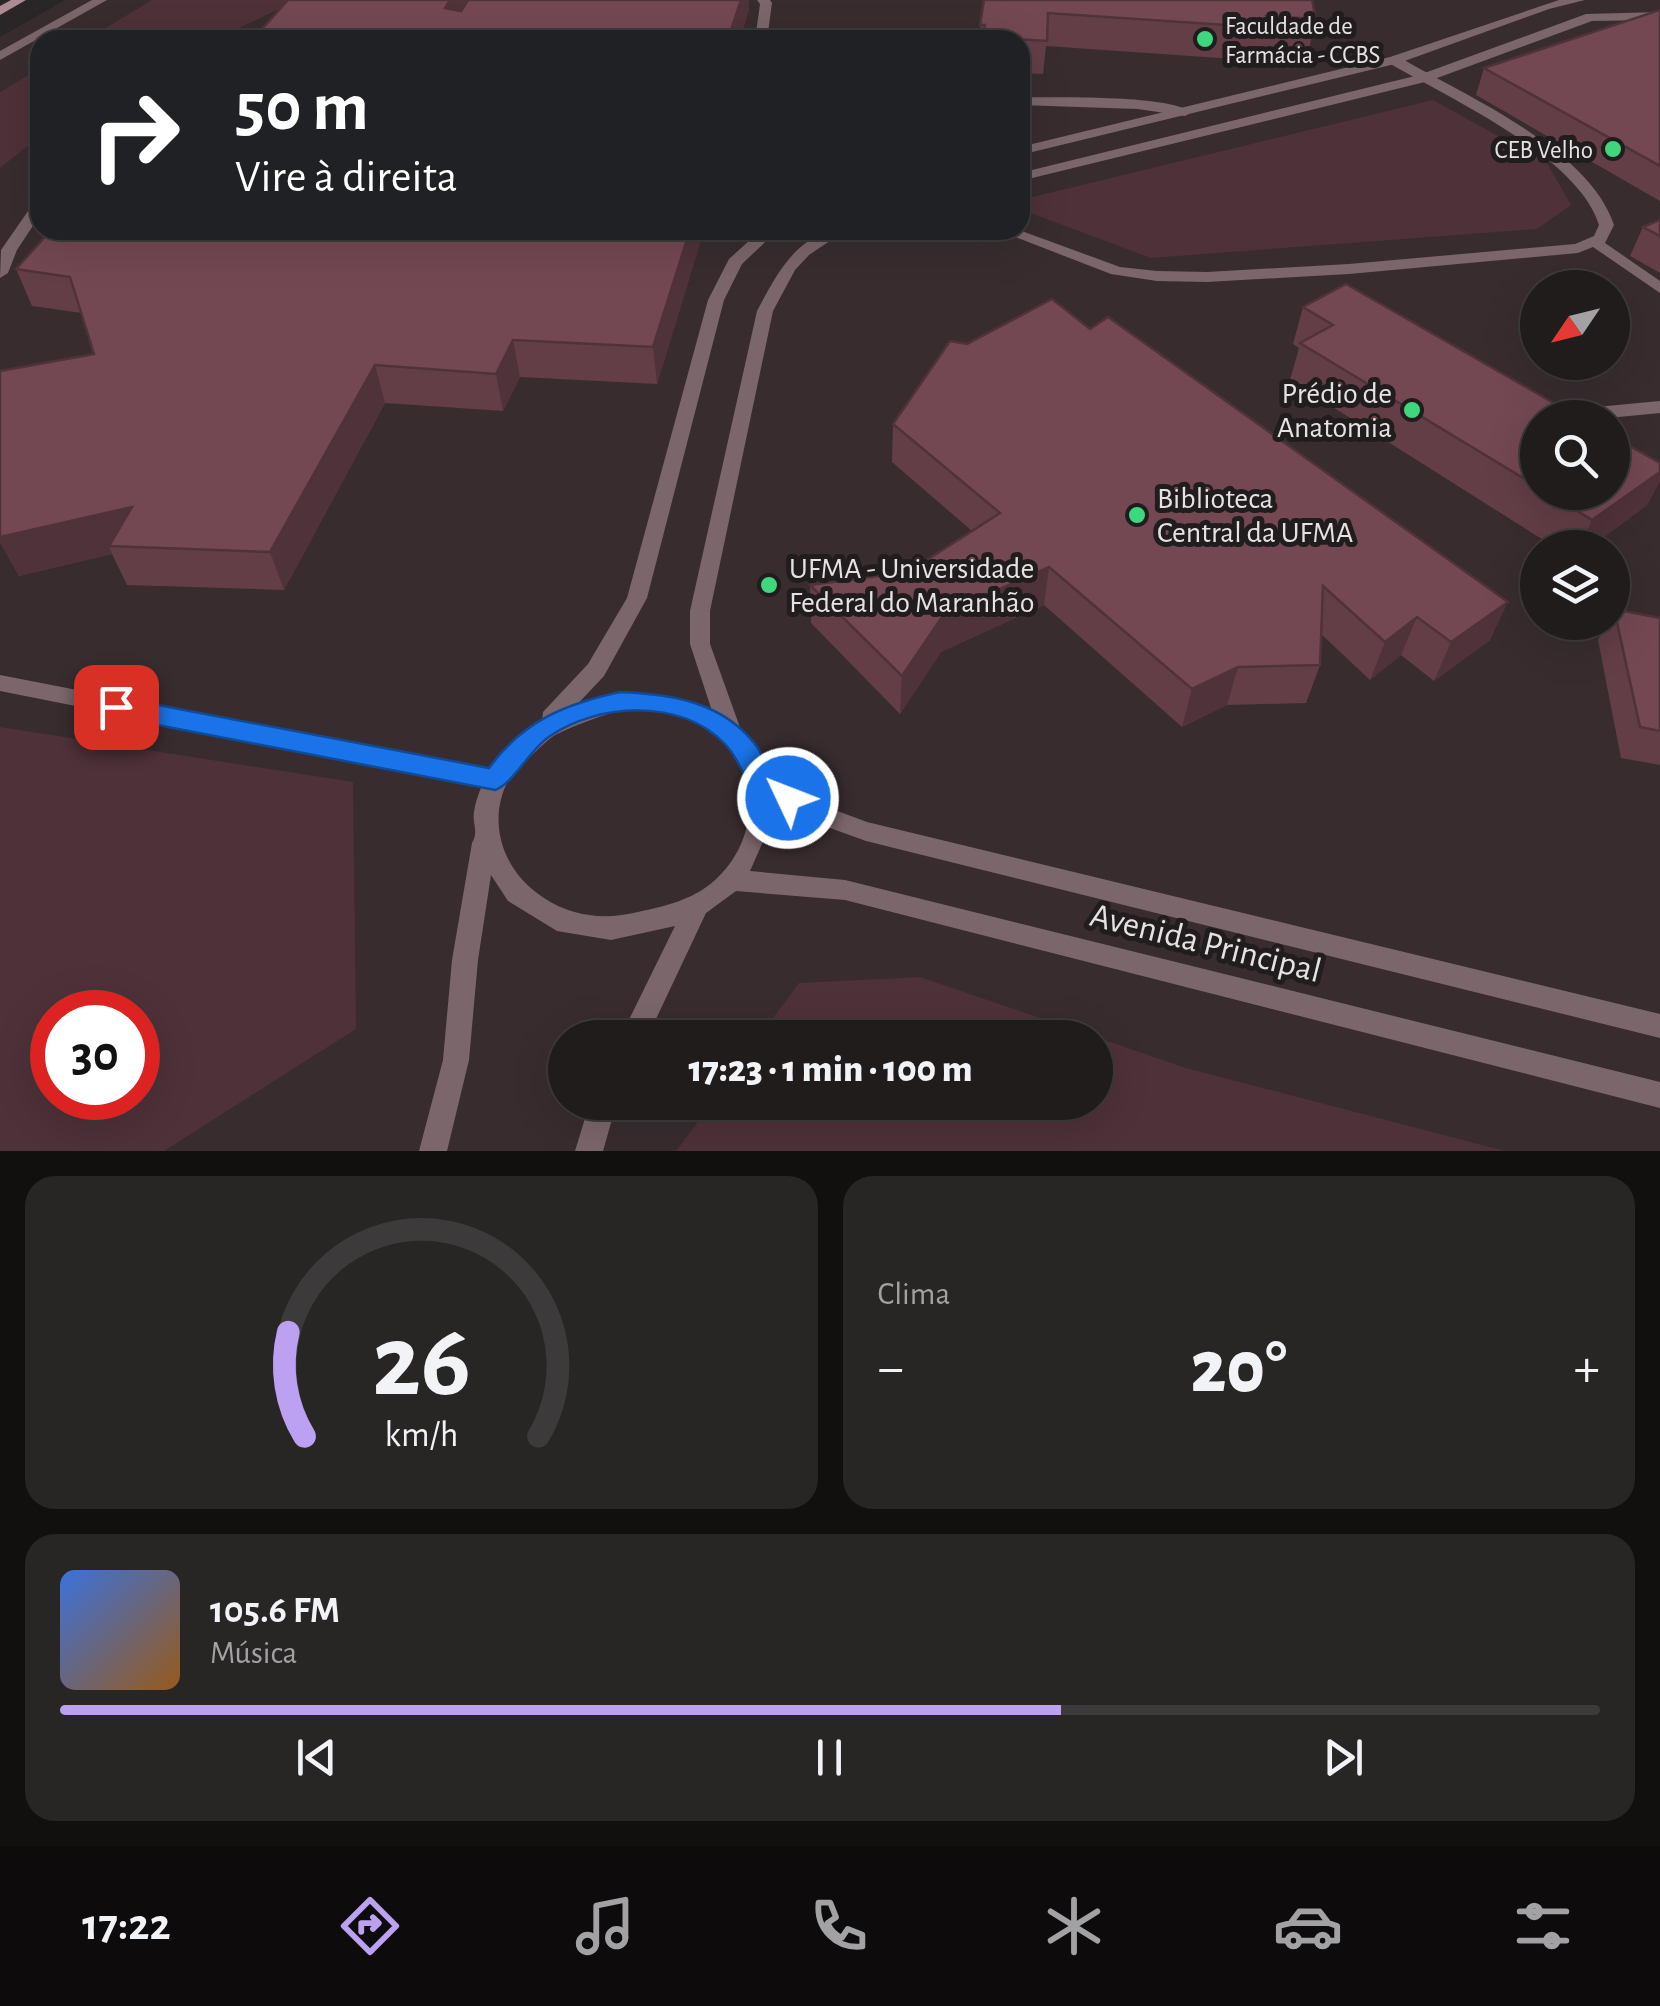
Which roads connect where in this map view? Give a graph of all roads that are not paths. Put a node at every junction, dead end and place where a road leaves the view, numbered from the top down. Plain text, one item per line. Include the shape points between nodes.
1 (20, 0) edge
2 (102, 0) edge
3 (763, 0) edge
4 (1579, 0) edge
5 (1622, 0) edge
6 (1660, 6) edge
7 (0, 11) edge
8 (1660, 16) edge
9 (47, 30) edge
10 (762, 30) edge
11 (30, 40) edge
12 (0, 56) edge
13 (1394, 60) junction
14 (1424, 78) junction
15 (1030, 101) edge
16 (1185, 112) junction
17 (1030, 149) edge
18 (1030, 175) edge
19 (1616, 199) dead end
20 (30, 218) edge
21 (1623, 232) dead end
22 (1030, 239) edge
23 (759, 240) edge
24 (822, 240) edge
25 (1600, 246) junction
26 (0, 273) edge
27 (1660, 288) edge
28 (1660, 406) edge
29 (1630, 409) edge
30 (1, 685) edge
31 (541, 730) junction
32 (731, 734) junction
33 (495, 780) junction
34 (761, 784) junction
35 (484, 841) junction
36 (732, 880) junction
37 (696, 907) junction
38 (642, 1020) edge
39 (1660, 1026) edge
40 (1660, 1094) edge
41 (598, 1120) edge
42 (433, 1151) edge
43 (589, 1151) edge

1 - 7 main road
2 - 9 street
3 - 10 street
4 - 13 street
5 - 6 street
8 - 14 street via 1590,18
11 - 12 street
13 - 14 street
13 - 16 street
14 - 18 street
14 - 19 street via 1576,165
15 - 16 street
16 - 17 street
20 - 26 street
21 - 25 street
22 - 25 street via 1117,271 1174,277
23 - 31 street via 735,262 716,300 638,598 596,670
24 - 32 street via 788,268 765,311 700,612 700,644
25 - 27 street
28 - 29 street
30 - 33 street
31 - 32 street via 578,711 620,701 699,713
31 - 33 street
32 - 34 street
33 - 35 street
34 - 36 street via 763,816
34 - 39 street, Avenida Principal via 866,831
35 - 37 street via 498,874 524,903 562,922 607,929 654,924
35 - 42 street via 456,1060
36 - 37 street
36 - 40 street, Avenida Principal via 845,890
37 - 38 street
41 - 43 street

